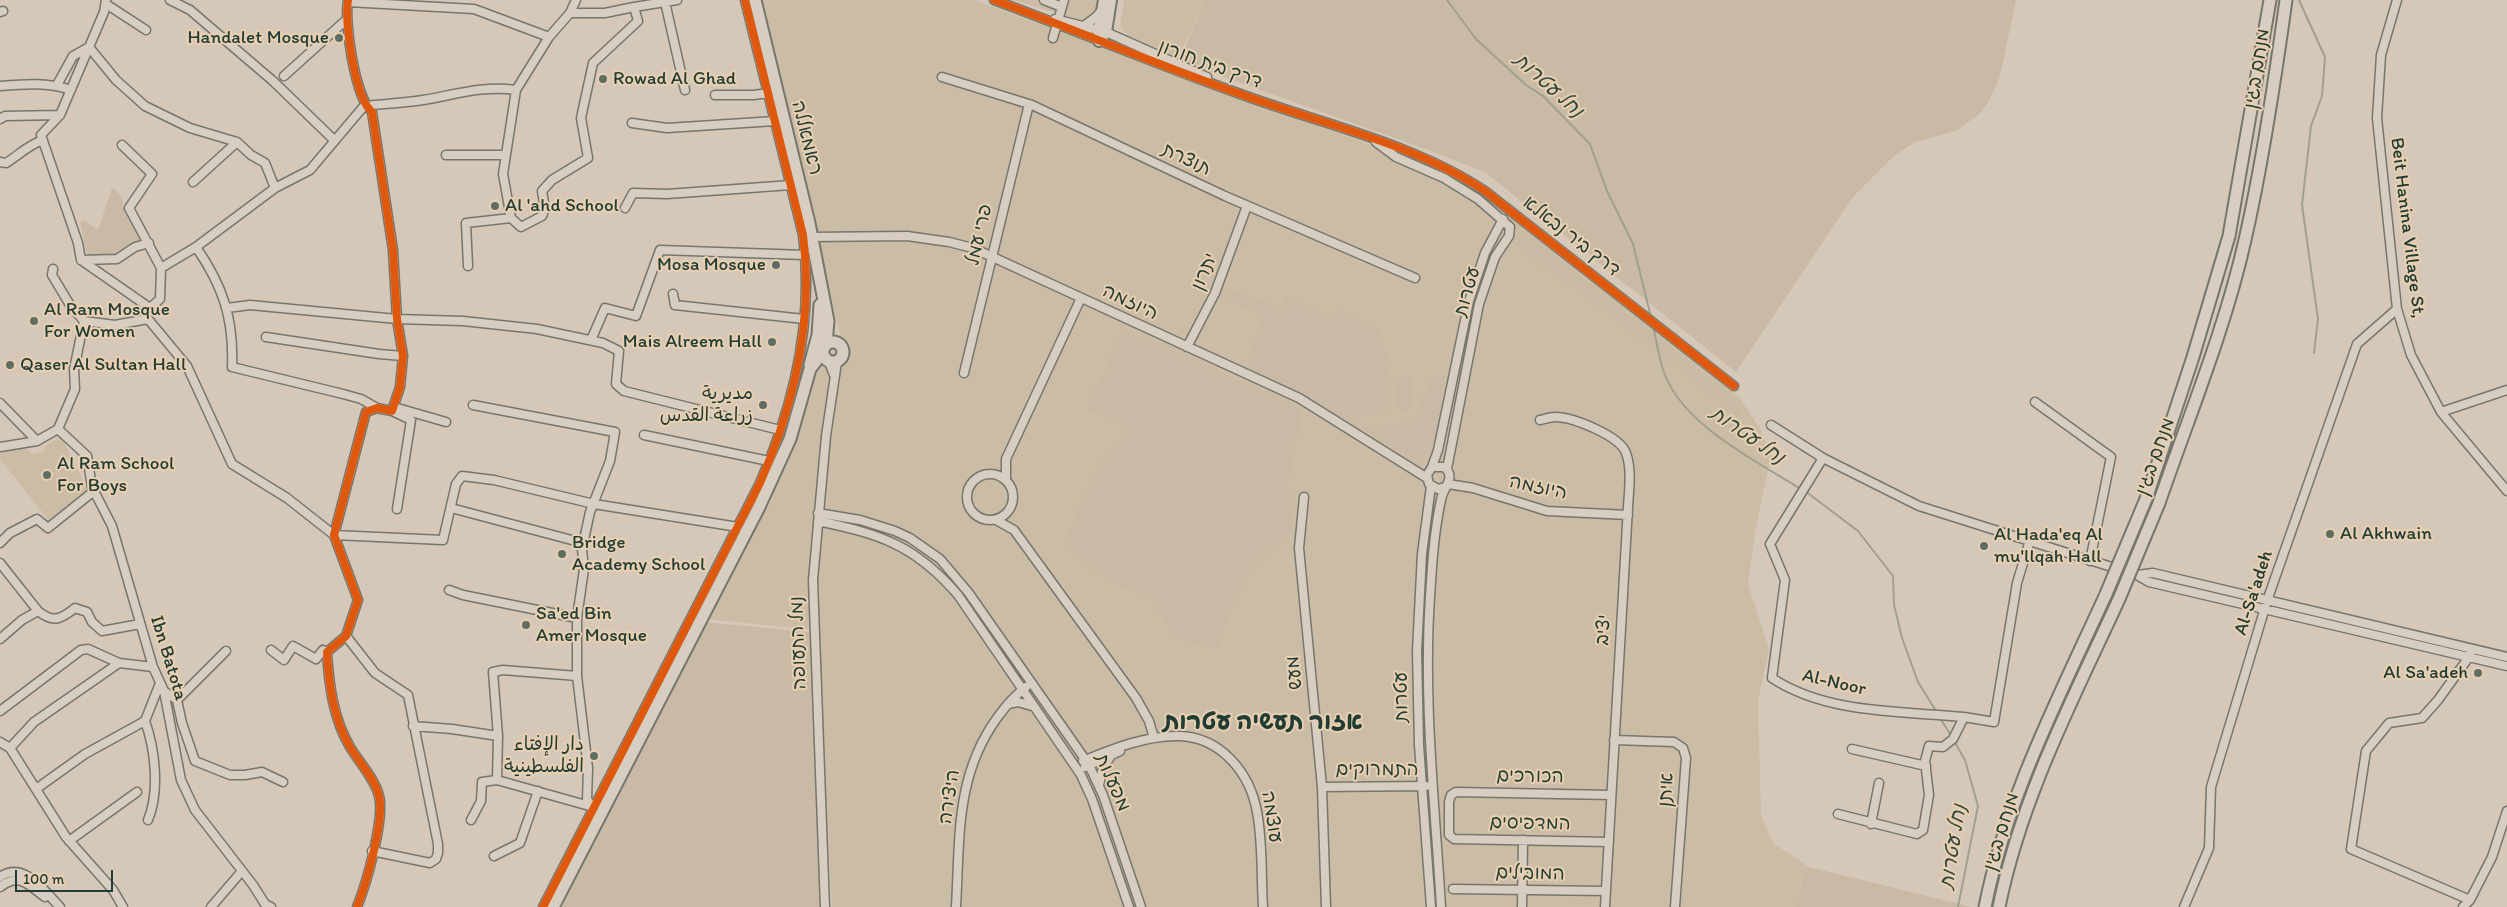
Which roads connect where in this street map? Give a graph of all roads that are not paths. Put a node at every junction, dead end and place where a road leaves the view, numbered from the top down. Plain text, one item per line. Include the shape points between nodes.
1 (170, 0) edge
2 (576, 0) edge
3 (677, 0) edge
4 (745, 0) edge
5 (755, 0) edge
6 (994, 0) edge
7 (1044, 0) edge
8 (1111, 0) edge
9 (2270, 0) edge
10 (2286, 0) edge
11 (2397, 0) edge
12 (348, 1) edge
13 (106, 2) edge
14 (665, 2) junction
15 (1063, 3) edge
16 (1105, 6) edge
17 (634, 7) junction
18 (570, 13) junction
19 (346, 20) junction
20 (1058, 22) junction
21 (1084, 26) junction
22 (146, 30) dead end
23 (1102, 31) junction
24 (549, 37) junction
25 (1053, 38) dead end
26 (1126, 40) junction
27 (1099, 41) junction
28 (89, 47) junction
29 (284, 76) dead end
30 (942, 77) dead end
31 (57, 85) junction
32 (0, 86) edge
33 (71, 90) junction
34 (516, 90) junction
35 (684, 90) dead end
36 (768, 93) junction
37 (715, 95) dead end
38 (1245, 96) junction
39 (1029, 104) junction
40 (364, 106) junction
41 (60, 115) junction
42 (0, 119) edge
43 (775, 120) junction
44 (632, 122) dead end
45 (1372, 139) junction
46 (43, 140) junction
47 (334, 140) junction
48 (238, 142) junction
49 (122, 146) dead end
50 (446, 155) dead end
51 (505, 155) junction
52 (0, 162) edge
53 (193, 182) dead end
54 (791, 185) junction
55 (275, 188) junction
56 (1247, 206) junction
57 (625, 208) dead end
58 (511, 218) junction
59 (1503, 219) junction
60 (812, 237) junction
61 (149, 242) junction
62 (196, 246) junction
63 (805, 255) junction
64 (992, 256) junction
65 (81, 260) junction
66 (468, 266) dead end
67 (161, 268) junction
68 (53, 269) dead end
69 (1415, 278) dead end
70 (822, 285) junction
71 (673, 294) dead end
72 (1081, 298) junction
73 (150, 308) junction
74 (227, 308) junction
75 (2398, 309) junction
76 (148, 319) junction
77 (397, 319) junction
78 (804, 319) junction
79 (84, 321) junction
80 (266, 337) dead end
81 (591, 340) junction
82 (1187, 347) junction
83 (830, 354) junction
84 (403, 356) junction
85 (964, 373) dead end
86 (806, 382) junction
87 (1734, 386) dead end
88 (2507, 390) edge
89 (2035, 402) dead end
90 (0, 403) edge
91 (473, 404) dead end
92 (377, 408) junction
93 (393, 409) junction
94 (2441, 412) junction
95 (1540, 420) dead end
96 (446, 422) dead end
97 (1771, 425) dead end
98 (58, 429) junction
99 (780, 430) junction
100 (644, 435) dead end
101 (37, 441) junction
102 (0, 447) edge
103 (1823, 458) junction
104 (1006, 460) junction
105 (769, 461) junction
106 (1413, 468) junction
107 (1431, 468) junction
108 (1449, 472) junction
109 (992, 474) junction
110 (1427, 478) junction
111 (1006, 480) junction
112 (1431, 486) junction
113 (1446, 486) junction
114 (1473, 488) junction
115 (94, 491) junction
116 (2507, 492) edge
117 (1304, 497) dead end
118 (594, 504) junction
119 (451, 508) junction
120 (397, 509) dead end
121 (1009, 511) junction
122 (1628, 515) junction
123 (818, 517) junction
124 (996, 520) junction
125 (738, 527) junction
126 (1014, 530) junction
127 (334, 535) junction
128 (2030, 540) junction
129 (0, 543) edge
130 (583, 543) junction
131 (2090, 561) junction
132 (0, 563) edge
133 (449, 590) dead end
134 (2266, 605) junction
135 (38, 611) junction
136 (577, 618) junction
137 (140, 624) junction
138 (346, 636) junction
139 (0, 639) edge
140 (2472, 649) junction
141 (271, 650) dead end
142 (226, 651) dead end
143 (327, 652) junction
144 (2469, 657) junction
145 (2507, 657) edge
146 (120, 663) junction
147 (2507, 666) edge
148 (153, 667) junction
149 (577, 676) junction
150 (1031, 684) junction
151 (162, 687) junction
152 (1022, 690) junction
153 (177, 700) junction
154 (1008, 704) junction
155 (1034, 707) junction
156 (0, 710) edge
157 (1964, 717) junction
158 (145, 721) junction
159 (413, 726) junction
160 (498, 736) junction
161 (1154, 738) junction
162 (1614, 740) junction
163 (0, 742) edge
164 (1128, 746) junction
165 (10, 748) junction
166 (1852, 749) dead end
167 (1112, 756) junction
168 (1088, 762) junction
169 (1926, 766) junction
170 (1076, 767) junction
171 (498, 780) junction
172 (282, 782) dead end
173 (1879, 783) dead end
174 (1099, 785) junction
175 (1422, 786) junction
176 (1433, 786) junction
177 (1322, 787) junction
178 (36, 789) junction
179 (538, 791) junction
180 (137, 792) dead end
181 (1611, 795) junction
182 (594, 807) junction
183 (2507, 812) edge
184 (1838, 814) dead end
185 (148, 820) dead end
186 (471, 820) dead end
187 (1871, 824) junction
188 (1451, 838) joint
189 (1524, 840) junction
190 (69, 841) junction
191 (1609, 842) junction
192 (372, 851) junction
193 (494, 856) dead end
194 (242, 871) junction
195 (5, 877) edge
196 (0, 887) edge
197 (1453, 889) dead end
198 (1523, 890) junction
199 (1606, 891) junction
200 (2470, 900) junction
201 (59, 907) edge
202 (122, 907) edge
203 (211, 907) edge
204 (271, 907) edge
205 (357, 907) edge
206 (543, 907) edge
207 (553, 907) edge
208 (825, 907) edge
209 (956, 907) edge
210 (1129, 907) edge
211 (1141, 907) edge
212 (1263, 907) edge
213 (1326, 907) edge
214 (1431, 907) edge
215 (1441, 907) edge
216 (1522, 907) edge
217 (1605, 907) edge
218 (1675, 907) edge
219 (1985, 907) edge
220 (1999, 907) edge
221 (2184, 907) edge
222 (2463, 907) edge

1 - 47 street via 190,10 273,81
2 - 18 street
3 - 14 street
4 - 36 street
5 - 60 highway, ראמאללה
6 - 20 street, דרך בית חורון
7 - 15 street
8 - 16 main road
9 - 219 highway, מנחם בגין, bridge via 2229,236 2193,358 2146,499 2017,794
10 - 220 highway, מנחם בגין, bridge via 2245,241 2208,362 2159,503 2048,753 2012,854
11 - 75 street, Beit Hanina Village St, via 2381,55 2376,118
12 - 19 street
12 - 24 street via 474,9
13 - 22 street
13 - 28 street
14 - 17 street
14 - 35 street
15 - 20 street
16 - 21 street
16 - 23 main road
16 - 26 street via 1114,30
17 - 18 street via 605,13
17 - 58 street via 638,21 593,63 581,118 588,158 552,180 542,191 545,208 542,216 521,227
18 - 24 street
19 - 29 street
19 - 40 street
20 - 21 street, דרך בית חורון
20 - 25 street
20 - 27 street, דרך בית חורון
21 - 23 street, דרך בית חורון
23 - 26 street, דרך בית חורון
23 - 27 main road
24 - 34 street
26 - 38 street, דרך בית חורון
27 - 38 street, דרך בית חורון
28 - 31 street via 73,56
28 - 33 street
28 - 48 street via 116,80 145,106 190,128
30 - 39 street, תוצרת
31 - 32 street
31 - 33 street
33 - 41 street
34 - 40 street via 468,90 422,100
34 - 51 street
36 - 37 street
36 - 43 street
38 - 45 street, דרך בית חורון
39 - 56 street, תוצרת
39 - 64 street, פרי עמל
40 - 47 street
40 - 77 street via 372,112 392,250
41 - 42 street via 5,116
41 - 46 street via 41,135
43 - 44 street via 667,128
43 - 54 street
45 - 59 street via 1396,157 1444,178 1478,198
45 - 87 street, דרך ביר נבאלא via 1456,172 1485,191
46 - 52 street via 31,144 6,163
46 - 65 street
47 - 55 street via 310,170
48 - 53 street
48 - 55 street via 265,163
49 - 61 street via 152,174 128,208
50 - 51 street
51 - 58 street via 503,174
54 - 57 street via 676,194 633,193
54 - 63 street
55 - 62 street
56 - 69 street, תוצרת
56 - 82 street, יתרון via 1215,293
58 - 66 street via 466,223
59 - 107 street, עטרות via 1485,253 1469,301 1438,450
59 - 108 street, עטרות via 1511,233 1495,257 1479,304
60 - 64 street, היוזמה via 882,235 926,238 973,248
60 - 70 highway, ראמאללה
61 - 65 street via 117,259
61 - 67 street
62 - 67 street
62 - 74 street via 218,283
63 - 78 street
63 - 81 street via 660,250 636,316 605,308
64 - 72 street, היוזמה
64 - 85 street, פרי עמל
65 - 73 street
67 - 73 street via 160,299
68 - 79 street via 52,276 65,298
70 - 83 highway, ראמאללה
70 - 86 highway via 818,335
71 - 78 street via 675,305
72 - 82 street, היוזמה
72 - 104 street
73 - 76 street
74 - 77 street via 250,306
74 - 92 street via 233,346 232,367 361,399
75 - 94 street, Beit Hanina Village St, via 2411,355
75 - 134 street, Al-Sa'adeh via 2357,344
76 - 79 street via 116,325
76 - 127 street via 188,366 232,464 287,498
77 - 81 street via 463,321 537,329
77 - 84 street
78 - 99 street via 797,370
79 - 98 street via 74,369 74,389
80 - 84 street
81 - 99 street via 619,351 616,384 624,391
82 - 106 street, היוזמה via 1314,406
83 - 86 highway via 813,367
83 - 123 street, נמל התעופה via 834,380
84 - 93 street via 400,387
86 - 207 highway via 790,438 763,500
88 - 94 street
89 - 131 street via 2111,458
90 - 101 street
91 - 118 street via 615,432 610,461
92 - 93 street
92 - 127 street via 366,412
93 - 96 street
93 - 120 street via 410,420
94 - 116 street, Beit Hanina Village St,
95 - 122 street, יציב via 1562,418 1616,439 1621,444 1629,466
97 - 103 street
98 - 101 street
98 - 115 street, Ibn Batota via 87,456
99 - 105 street
100 - 105 street
101 - 102 street
103 - 128 street via 1919,506
103 - 157 street, Al-Noor via 1770,544 1785,580 1772,678 1790,691 1850,706
104 - 109 street
104 - 111 street
105 - 125 street
106 - 107 street, היוזמה
106 - 110 street, היוזמה
107 - 108 street via 1440,466
107 - 110 street
108 - 113 street
108 - 114 street, היוזמה
109 - 111 street
109 - 124 street via 983,475 972,483 967,499 975,515
110 - 112 street
111 - 121 street via 1013,494
112 - 113 street via 1438,489
112 - 175 street, עטרות via 1422,554 1417,651
113 - 114 street, היוזמה
113 - 176 street, עטרות via 1440,502 1432,555 1428,631
114 - 122 street, היוזמה via 1547,511
115 - 129 street via 48,528 37,519 10,533
115 - 137 street, Ibn Batota via 112,526
117 - 177 street, מעש via 1299,548
118 - 119 street via 494,480 462,476 456,484
118 - 125 street
118 - 130 street
119 - 127 street via 443,540
119 - 130 street
121 - 124 street
121 - 126 street
122 - 162 street, יציב
123 - 150 street, מפעלות via 860,520 895,530 940,560 968,592
123 - 152 street, מפעלות via 878,536 925,562 958,595
123 - 208 street, נמל התעופה via 813,601
124 - 126 street
125 - 182 street
126 - 161 street via 1136,698 1150,721
127 - 138 street via 358,600
128 - 131 street
128 - 157 street via 2017,583 1994,722
130 - 136 street via 584,569
131 - 134 street via 2137,575 2153,573
132 - 135 street
133 - 136 street
134 - 140 street
134 - 144 street
134 - 221 street, Al-Sa'adeh via 2211,787 2209,848
135 - 137 street via 48,618 58,619 75,608 86,612 102,631
135 - 139 street
136 - 149 street
137 - 148 street, Ibn Batota
138 - 143 street
138 - 159 street via 375,674 408,695
140 - 144 street
140 - 145 street
141 - 143 street via 284,660 293,646 316,659 323,650
142 - 153 street
143 - 192 street via 329,687 339,725 379,796 377,838
144 - 147 street
144 - 200 street via 2422,718 2389,723 2366,751 2351,849
146 - 148 street
146 - 156 street via 88,649 81,650
146 - 165 street via 34,722
148 - 151 street, Ibn Batota
149 - 160 street via 492,672
149 - 182 street via 588,768 587,800
150 - 152 street, היצירה
150 - 168 street, מפעלות
151 - 153 street
151 - 158 street
151 - 194 street, Ibn Batota via 182,780 194,810
152 - 154 street, היצירה
152 - 155 street, מפעלות
153 - 172 street via 195,761 230,774 262,772
154 - 155 street via 1018,702
154 - 209 street, היצירה via 982,740 967,778 963,794
155 - 170 street, מפעלות
157 - 169 street via 1953,739 1943,747 1929,746
158 - 178 street via 85,754
158 - 185 street via 150,733 154,785
159 - 160 street
159 - 192 street via 434,818 438,853 430,863
160 - 171 street
161 - 164 street, עוצמה
161 - 212 street, עוצמה via 1180,736 1202,740 1225,754 1243,774 1257,812
162 - 181 street, יציב
162 - 218 street, איתן via 1674,742 1684,748 1686,758
163 - 165 street
164 - 167 street, עוצמה
164 - 168 street, עוצמה
165 - 178 street
166 - 169 street
167 - 168 street, עוצמה
167 - 174 street via 1103,768
168 - 170 street, עוצמה
168 - 174 street, מפעלות
169 - 187 street via 1929,795 1923,830 1917,834
170 - 210 street, מפעלות via 1092,798
171 - 179 street
171 - 186 street via 482,782 481,801
173 - 187 street
174 - 211 street, מפעלות
175 - 176 street, התמרוקים
175 - 177 street, התמרוקים
175 - 214 street, עטרות
176 - 215 street, עטרות
177 - 213 street, מעש
178 - 190 street
179 - 182 street
179 - 193 street via 520,844
180 - 190 street
181 - 188 street, הכורכים via 1458,792 1450,796
181 - 191 street, יציב
182 - 206 street
183 - 200 street via 2492,857
184 - 187 street
188 - 189 street, המדפיסים
189 - 191 street, המדפיסים
189 - 198 street
190 - 202 street via 113,890
191 - 199 street, יציב
192 - 205 street
194 - 203 street
194 - 204 street, Ibn Batota via 265,904
195 - 196 street
195 - 201 street via 18,872 28,876
197 - 198 street, המובילים
198 - 199 street, המובילים
198 - 216 street
199 - 217 street, יציב
200 - 222 street

